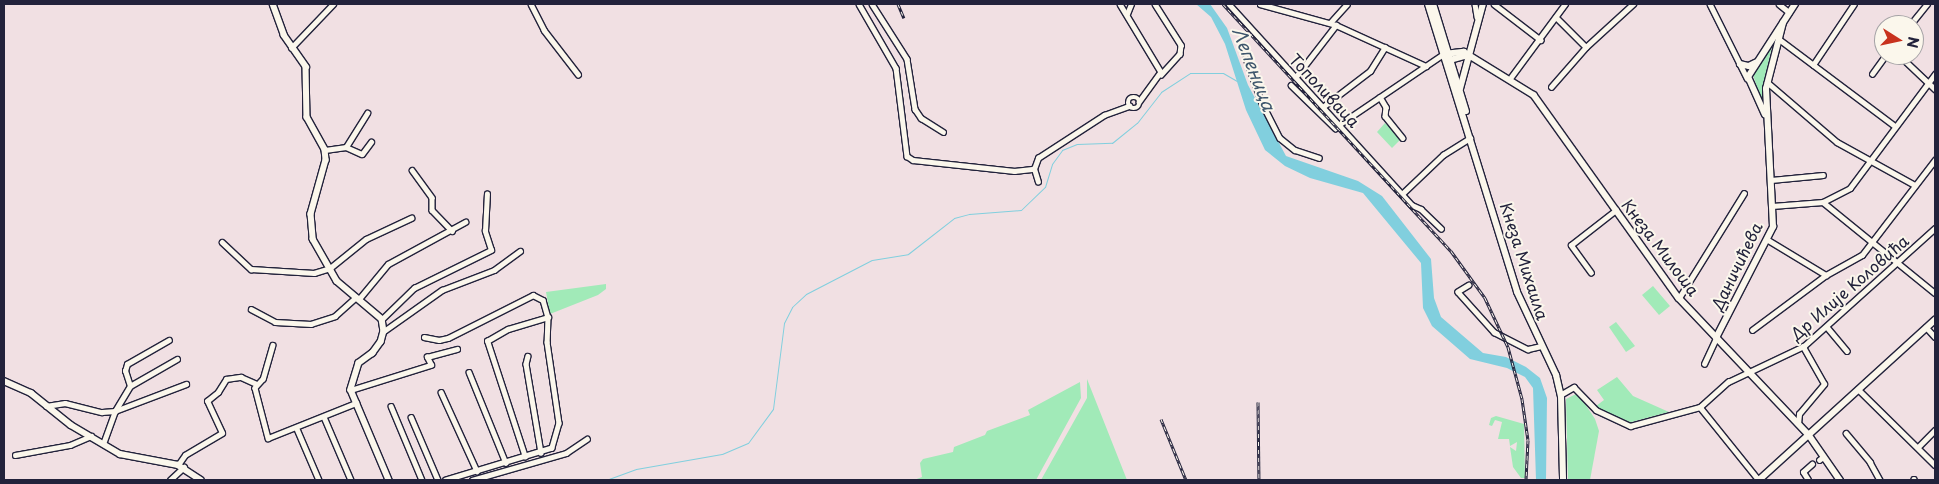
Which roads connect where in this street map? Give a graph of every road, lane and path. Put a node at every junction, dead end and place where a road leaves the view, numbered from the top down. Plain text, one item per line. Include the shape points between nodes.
1 (273, 4) edge
2 (333, 4) edge
3 (531, 4) edge
4 (859, 4) edge
5 (872, 4) edge
6 (1120, 4) edge
7 (1131, 4) edge
8 (1155, 4) edge
9 (1229, 4) edge
10 (1260, 4) edge
11 (1347, 4) edge
12 (1428, 4) edge
13 (1433, 4) edge
14 (1475, 4) edge
15 (1483, 4) edge
16 (1494, 4) edge
17 (1565, 4) edge
18 (1633, 4) edge
19 (1710, 4) edge
20 (1779, 4) edge
21 (1795, 4) edge
22 (1854, 4) edge
23 (1927, 4) edge
24 (1789, 12) junction
25 (1127, 14) junction
26 (1918, 15) edge
27 (1477, 17) junction
28 (1556, 17) junction
29 (1330, 23) junction
30 (1336, 25) junction
31 (1776, 38) junction
32 (1541, 40) junction
33 (1385, 47) junction
34 (291, 48) junction
35 (1586, 48) junction
36 (1468, 54) junction
37 (1446, 57) junction
38 (1246, 58) dead end
39 (1755, 63) junction
40 (1740, 64) junction
41 (1813, 65) junction
42 (1879, 65) edge
43 (1910, 65) edge
44 (1426, 66) junction
45 (578, 74) dead end
46 (1872, 74) dead end
47 (1935, 74) edge
48 (1160, 75) junction
49 (1296, 78) junction
50 (1511, 78) junction
51 (1748, 78) junction
52 (1767, 81) junction
53 (1930, 82) junction
54 (1291, 85) dead end
55 (1551, 87) dead end
56 (1935, 89) edge
57 (1460, 91) junction
58 (1380, 97) junction
59 (1766, 99) junction
60 (1139, 102) junction
61 (1760, 104) junction
62 (1129, 106) junction
63 (1324, 106) junction
64 (368, 113) dead end
65 (1766, 117) junction
66 (1340, 124) junction
67 (1896, 126) junction
68 (1335, 128) dead end
69 (943, 132) dead end
70 (1471, 137) junction
71 (1403, 138) dead end
72 (371, 142) dead end
73 (346, 147) junction
74 (325, 150) junction
75 (1319, 158) dead end
76 (1870, 160) junction
77 (1935, 160) edge
78 (1034, 169) junction
79 (412, 170) dead end
80 (1823, 175) dead end
81 (1770, 180) junction
82 (1038, 182) dead end
83 (1915, 185) junction
84 (1744, 193) dead end
85 (487, 194) dead end
86 (1402, 194) junction
87 (1823, 202) junction
88 (1772, 206) junction
89 (1616, 210) junction
90 (411, 218) dead end
91 (465, 222) dead end
92 (1441, 228) dead end
93 (1935, 228) edge
94 (452, 231) junction
95 (1768, 240) junction
96 (1872, 240) junction
97 (222, 242) dead end
98 (520, 251) dead end
99 (1898, 262) junction
100 (328, 269) junction
101 (1591, 273) dead end
102 (1826, 275) junction
103 (1470, 285) dead end
104 (1935, 292) edge
105 (357, 298) junction
106 (1679, 298) junction
107 (251, 309) dead end
108 (548, 316) junction
109 (382, 319) junction
110 (1935, 320) edge
111 (1826, 327) junction
112 (1926, 327) junction
113 (1752, 330) dead end
114 (384, 331) junction
115 (424, 337) dead end
116 (1935, 337) edge
117 (1716, 338) junction
118 (169, 340) dead end
119 (273, 345) dead end
120 (1541, 346) junction
121 (1803, 346) junction
122 (457, 349) dead end
123 (1847, 351) dead end
124 (528, 356) dead end
125 (177, 359) dead end
126 (1704, 364) dead end
127 (469, 372) dead end
128 (1749, 372) junction
129 (4, 381) edge
130 (186, 384) dead end
131 (257, 384) junction
132 (130, 386) junction
133 (1858, 389) junction
134 (351, 390) junction
135 (441, 392) dead end
136 (1560, 395) junction
137 (356, 402) junction
138 (46, 406) junction
139 (391, 406) dead end
140 (1700, 407) junction
141 (116, 412) junction
142 (324, 417) junction
143 (411, 417) dead end
144 (1798, 424) junction
145 (297, 429) junction
146 (1935, 430) edge
147 (1846, 433) dead end
148 (91, 436) junction
149 (1809, 436) junction
150 (587, 439) dead end
151 (103, 444) junction
152 (1918, 448) junction
153 (541, 452) junction
154 (15, 455) dead end
155 (525, 457) junction
156 (506, 462) junction
157 (1812, 464) dead end
158 (1935, 465) edge
159 (181, 466) junction
160 (477, 471) junction
161 (170, 480) edge
162 (201, 480) edge
163 (319, 480) edge
164 (351, 480) edge
165 (389, 480) edge
166 (422, 480) edge
167 (438, 480) edge
168 (446, 480) edge
169 (472, 480) edge
170 (1564, 480) edge
171 (1759, 480) edge
172 (1808, 480) edge
173 (1840, 480) edge
174 (1880, 480) edge

1 - 34 street
2 - 34 street
3 - 45 street via 544,30
4 - 78 street via 896,68 907,156 924,162 1014,172
5 - 69 street via 907,59 915,109 926,122
6 - 25 street
7 - 25 street
8 - 48 street via 1181,45 1180,54
9 - 49 street, Тополиваца
10 - 29 street
11 - 29 street
12 - 37 main road, Кнеза Михаила
13 - 37 main road, Кнеза Михаила
14 - 27 street
15 - 27 street
16 - 32 street
17 - 28 street
18 - 35 street
19 - 40 street
20 - 24 street
21 - 24 street, Даничићева
22 - 41 street
23 - 26 street
24 - 31 street, Даничићева
25 - 48 street via 1156,59
27 - 36 street
28 - 32 street
28 - 35 street
29 - 30 street
30 - 33 street
30 - 49 street
31 - 39 street, Даничићева
31 - 41 street
31 - 52 street, Даничићева
32 - 50 street
33 - 44 street
33 - 63 street via 1370,71
34 - 74 street via 306,67 307,116
35 - 55 street
36 - 37 street
36 - 50 street, Кнеза Милоша
36 - 57 street
37 - 44 street
37 - 57 main road, Кнеза Михаила
37 - 70 main road, Кнеза Михаила
38 - 75 street via 1259,97 1280,138 1295,150
39 - 40 street via 1749,66
39 - 51 street, Даничићева
40 - 51 street
41 - 67 street
42 - 46 street
43 - 53 street
44 - 58 street
47 - 53 street
48 - 60 street
49 - 63 street, Тополиваца
50 - 89 street, Кнеза Милоша via 1537,98
51 - 61 street, Даничићева
52 - 59 street, Даничићева
52 - 76 street via 1833,138
53 - 56 street
53 - 67 street
54 - 68 street, Тополиваца
57 - 70 main road, Кнеза Михаила
58 - 66 street
58 - 71 street via 1386,107 1385,116
59 - 61 street via 1764,104
59 - 65 street, Даничићева
60 - 62 street via 1135,108
60 - 62 street via 1131,98
61 - 65 street, Даничићева
62 - 78 street via 1104,115 1038,158
63 - 66 street, Тополиваца
64 - 73 street
65 - 81 street, Даничићева
66 - 86 street, Тополиваца
67 - 76 street
70 - 86 street via 1443,155
70 - 120 main road, Кнеза Михаила via 1514,284
72 - 73 street via 362,154
73 - 74 street
74 - 100 street via 326,160 310,222 315,243
76 - 83 street
76 - 87 street via 1848,191
77 - 83 street
78 - 82 street
79 - 94 street via 432,197 432,210
80 - 81 street
81 - 88 street, Даничићева
83 - 96 street
84 - 106 street
85 - 109 street via 485,220 490,252 414,288
86 - 92 street, Тополиваца
87 - 88 street
87 - 96 street
88 - 95 street, Даничићева via 1773,227
89 - 101 street via 1571,245
89 - 106 street, Кнеза Милоша
90 - 100 street via 366,239
91 - 94 street
93 - 99 street, Др Илије Коловића
94 - 105 street via 388,264
95 - 102 street
95 - 117 street, Даничићева
96 - 99 street
96 - 102 street via 1862,255
97 - 100 street via 253,269 302,274
98 - 114 street via 494,270 442,290
99 - 104 street
99 - 111 street, Др Илије Коловића
100 - 105 street
102 - 113 street
103 - 120 street via 1458,292 1490,328 1530,350
105 - 107 street via 335,316 311,324 275,322
105 - 109 street
106 - 117 street, Кнеза Милоша
108 - 115 street via 543,300 533,295 448,338
108 - 153 street via 547,342 560,423 552,448
108 - 155 street via 488,338 487,345
109 - 114 street
110 - 112 street
111 - 121 street, Др Илије Коловића
111 - 123 street
112 - 116 street
112 - 133 street
114 - 134 street via 378,348 359,363
117 - 126 street, Даничићева
117 - 128 street, Кнеза Милоша
118 - 132 street via 127,364 125,371
119 - 131 street via 264,379
120 - 136 main road, Кнеза Михаила via 1555,369
121 - 128 street, Др Илије Коловића
121 - 144 street via 1824,384 1799,414
122 - 134 street via 428,357 430,365
124 - 153 street via 526,364
125 - 132 street
127 - 156 street
128 - 140 street, Др Илије Коловића via 1728,382
128 - 144 street, Кнеза Милоша
129 - 138 street via 31,393
130 - 141 street
131 - 145 street via 255,388 268,438
131 - 159 street via 248,378 226,379 207,401 222,432 185,455
132 - 141 street
133 - 149 street
133 - 152 street
134 - 137 street
135 - 160 street
136 - 140 street via 1572,386 1596,410 1630,426
136 - 170 main road, Кнеза Михаила
137 - 142 street
137 - 165 street
138 - 141 street via 65,403
138 - 148 street
139 - 166 street
140 - 171 street
141 - 151 street
142 - 145 street
142 - 164 street
143 - 167 street
144 - 149 street, Кнеза Милоша
145 - 163 street
146 - 152 street
147 - 174 street
148 - 151 street
148 - 154 street via 70,445
149 - 171 street
149 - 173 street, Кнеза Милоша via 1821,458
150 - 169 street via 566,453
151 - 159 street via 133,458
152 - 158 street
153 - 155 street
155 - 156 street
156 - 160 street
157 - 172 street via 1803,472
159 - 161 street
159 - 162 street
160 - 168 street

